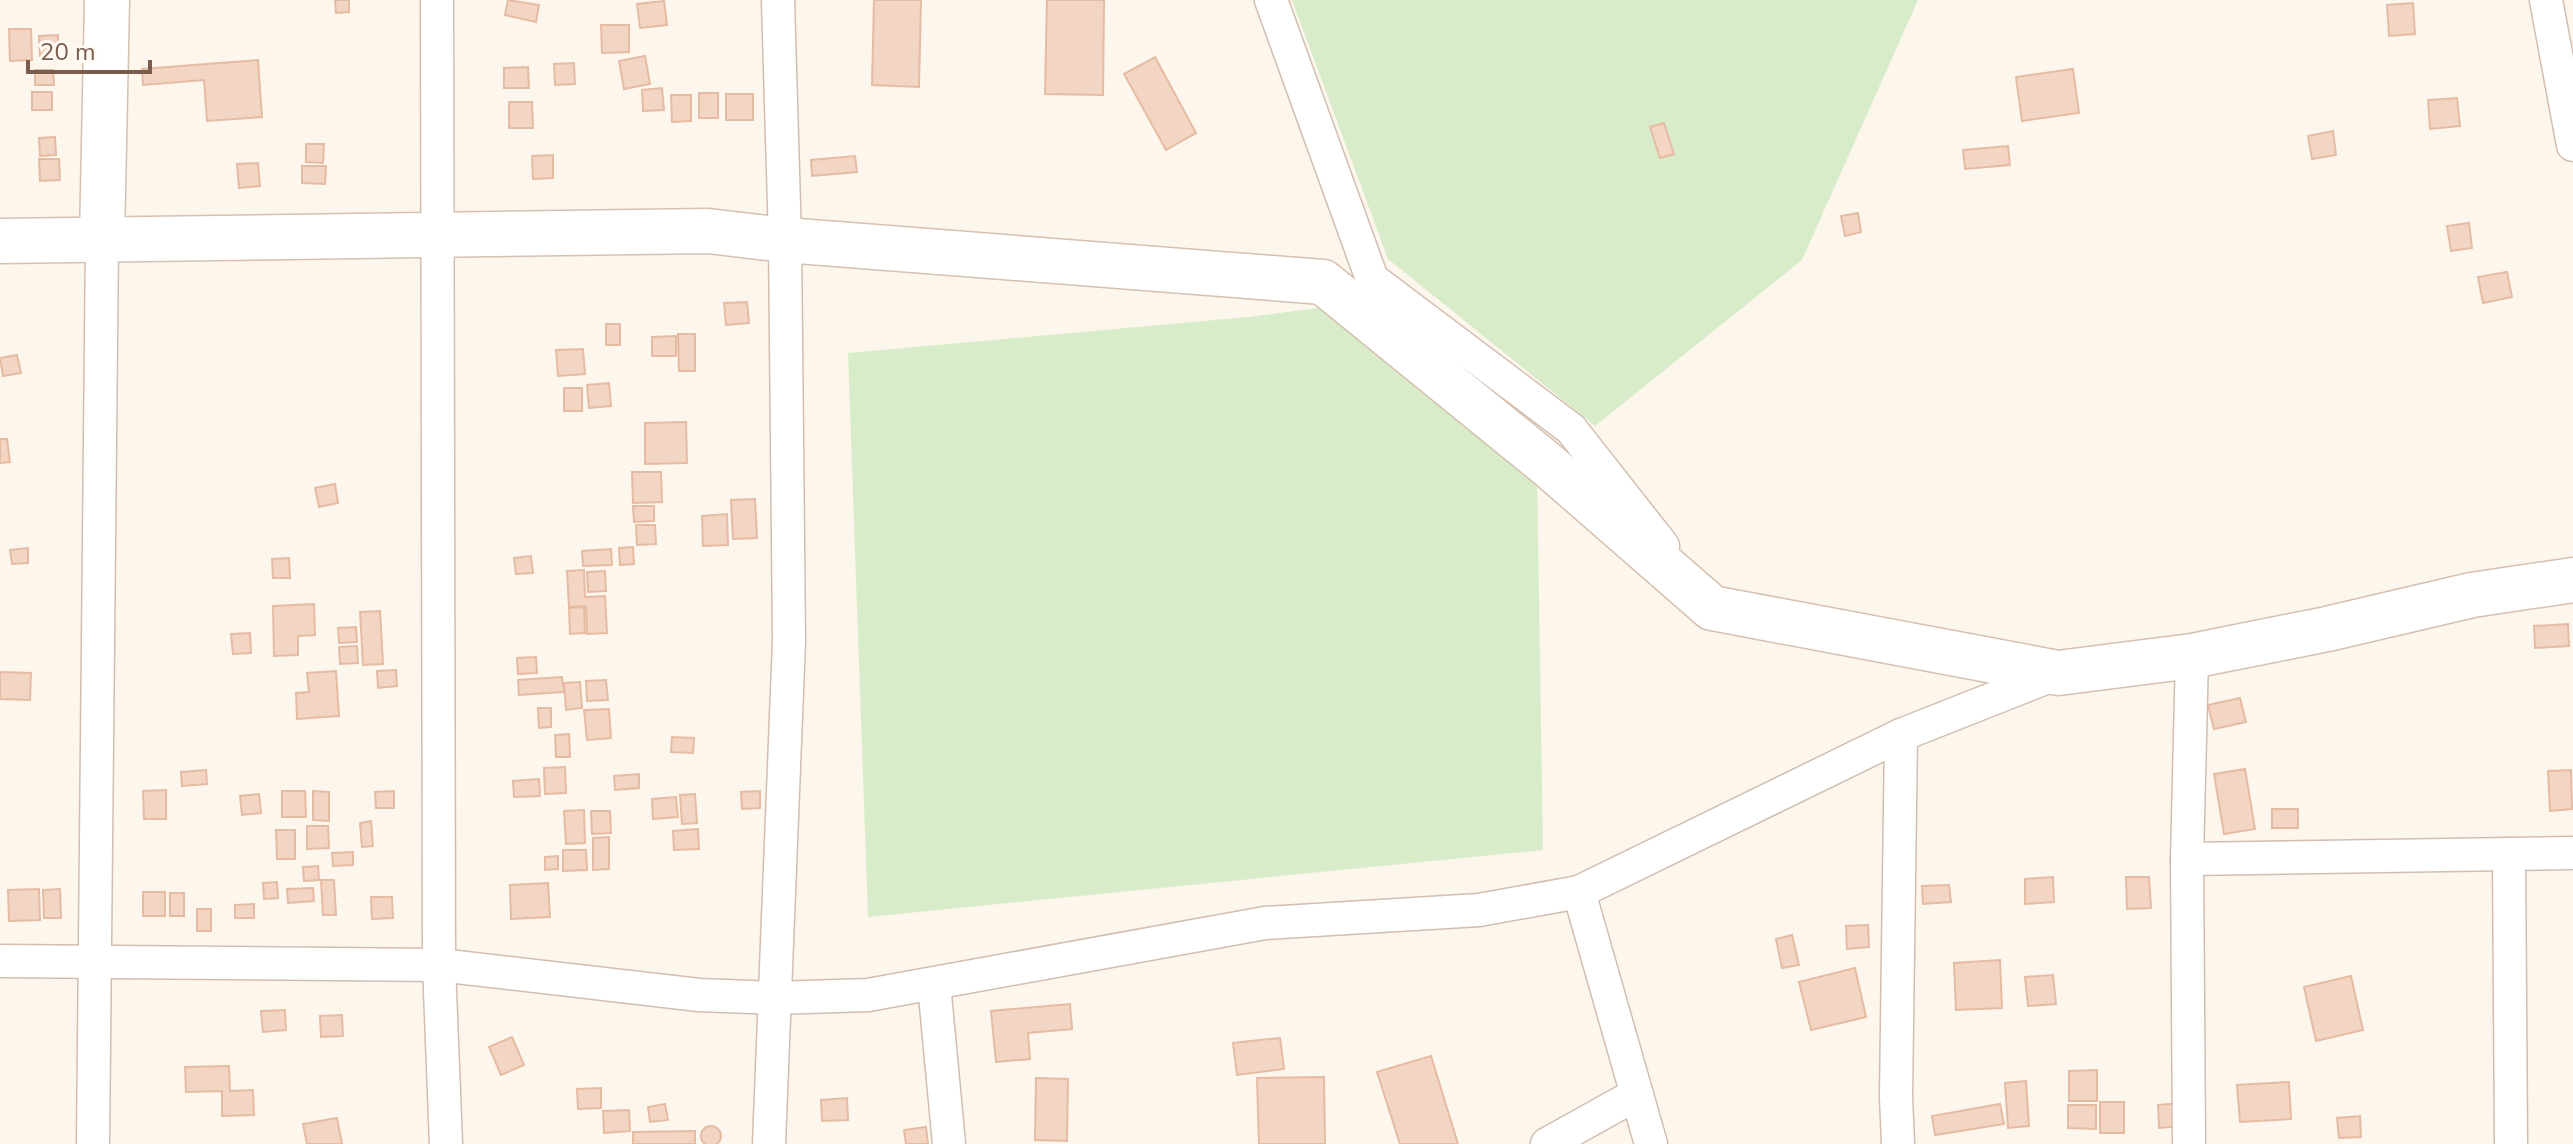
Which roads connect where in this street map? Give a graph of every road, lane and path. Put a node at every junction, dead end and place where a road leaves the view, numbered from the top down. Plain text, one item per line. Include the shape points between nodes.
1 (107, 0) edge
2 (437, 0) edge
3 (778, 0) edge
4 (1271, 0) edge
5 (2546, 0) edge
6 (2573, 145) edge
7 (436, 236) junction
8 (102, 240) junction
9 (785, 240) junction
10 (0, 241) edge
11 (2573, 580) edge
12 (1712, 608) junction
13 (2192, 656) junction
14 (2058, 673) junction
15 (1901, 735) junction
16 (2573, 853) edge
17 (2509, 854) junction
18 (2187, 859) junction
19 (1579, 892) junction
20 (0, 961) edge
21 (93, 961) junction
22 (439, 965) junction
23 (934, 984) junction
24 (775, 998) junction
25 (1637, 1094) junction
26 (93, 1144) edge
27 (446, 1144) edge
28 (769, 1144) edge
29 (949, 1144) edge
30 (1547, 1144) edge
31 (1651, 1144) edge
32 (1898, 1144) edge
33 (2189, 1144) edge
34 (2511, 1144) edge

1 - 8 street
2 - 7 street
3 - 9 street
4 - 12 street via 1372,279 1571,429
5 - 6 street
7 - 8 street
7 - 9 street via 708,231
7 - 22 street
8 - 10 street
8 - 21 street
9 - 12 street via 1323,282 1548,465
9 - 24 street via 789,641
11 - 13 street via 2472,595
12 - 14 street
13 - 14 street
13 - 18 street
14 - 15 street
15 - 19 street
15 - 32 street
16 - 17 street
17 - 18 street
17 - 34 street
18 - 33 street
19 - 23 street via 1479,910 1265,923
19 - 25 street
20 - 21 street
21 - 22 street
21 - 26 street
22 - 24 street via 699,995
22 - 27 street
23 - 24 street via 868,995
23 - 29 street
24 - 28 street
25 - 30 street
25 - 31 street

